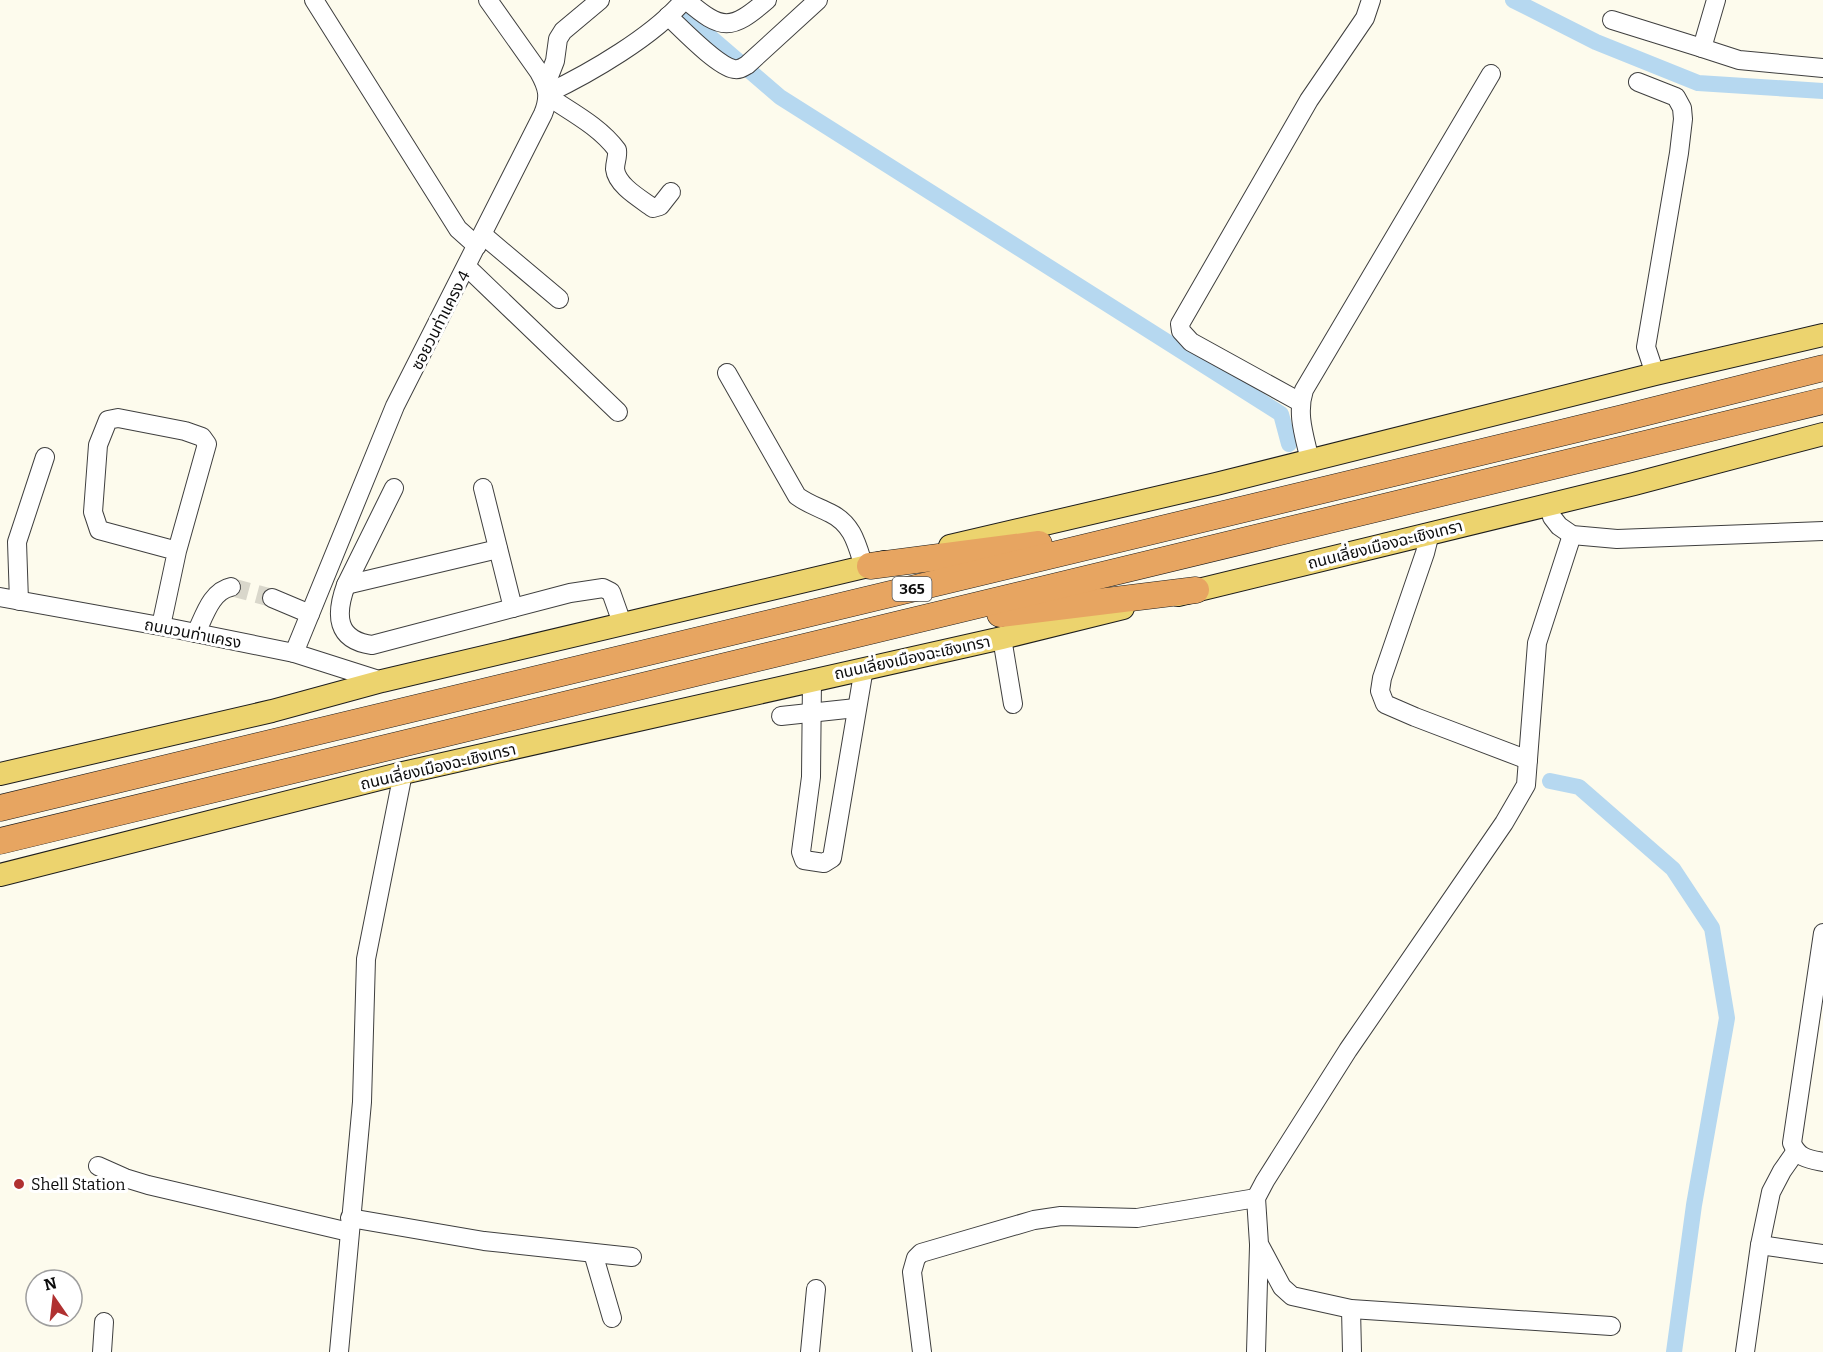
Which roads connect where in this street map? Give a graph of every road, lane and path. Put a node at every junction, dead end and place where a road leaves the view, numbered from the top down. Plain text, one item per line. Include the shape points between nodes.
1 (314, 0) edge
2 (488, 0) edge
3 (600, 0) edge
4 (685, 0) edge
5 (768, 0) edge
6 (818, 0) edge
7 (1371, 0) edge
8 (1716, 0) edge
9 (668, 16) junction
10 (1612, 20) dead end
11 (1702, 48) junction
12 (1823, 68) edge
13 (1491, 74) dead end
14 (1638, 82) dead end
15 (548, 91) junction
16 (671, 192) dead end
17 (480, 240) junction
18 (467, 267) junction
19 (559, 299) dead end
20 (1823, 335) edge
21 (1823, 368) edge
22 (727, 373) dead end
23 (1655, 375) junction
24 (1823, 401) edge
25 (1300, 402) junction
26 (618, 412) dead end
27 (1823, 434) edge
28 (45, 458) dead end
29 (1310, 461) junction
30 (394, 488) dead end
31 (483, 488) dead end
32 (1549, 504) junction
33 (1168, 527) junction
34 (1823, 531) edge
35 (1430, 533) junction
36 (1572, 535) junction
37 (498, 549) junction
38 (177, 551) junction
39 (867, 566) junction
40 (346, 585) junction
41 (231, 587) dead end
42 (1196, 590) junction
43 (0, 597) edge
44 (272, 598) tunnel mouth
45 (20, 601) junction
46 (513, 608) junction
47 (310, 614) junction
48 (622, 623) junction
49 (161, 626) junction
50 (884, 627) junction
51 (196, 633) junction
52 (1002, 638) junction
53 (294, 653) junction
54 (864, 669) junction
55 (812, 679) junction
56 (382, 681) junction
57 (1013, 704) dead end
58 (856, 708) junction
59 (813, 711) junction
60 (781, 716) dead end
61 (1528, 760) junction
62 (403, 773) junction
63 (0, 774) edge
64 (0, 808) edge
65 (0, 841) edge
66 (0, 876) edge
67 (1823, 933) edge
68 (1796, 1151) junction
69 (1823, 1162) edge
70 (98, 1166) dead end
71 (1256, 1198) junction
72 (349, 1225) junction
73 (1259, 1244) junction
74 (1760, 1245) junction
75 (593, 1253) junction
76 (1823, 1254) edge
77 (632, 1257) dead end
78 (816, 1289) dead end
79 (1352, 1309) junction
80 (612, 1318) dead end
81 (104, 1322) dead end
82 (1611, 1326) dead end
83 (102, 1352) edge
84 (339, 1352) edge
85 (810, 1352) edge
86 (922, 1352) edge
87 (1256, 1352) edge
88 (1352, 1352) edge
89 (1745, 1352) edge

1 - 17 street via 458,229
2 - 15 street
3 - 15 street, ซอยวนท่าแครง 4 via 558,39
4 - 5 street via 706,18 723,24 749,16
4 - 9 street
6 - 9 street via 738,70 718,61
7 - 25 street via 1365,18 1309,100 1180,324 1191,342
8 - 11 street
9 - 15 street via 606,61
10 - 11 street
11 - 12 street via 1739,60
13 - 25 street
14 - 23 street via 1676,98 1683,119 1647,346
15 - 16 street via 612,142 617,150 616,176 622,183 653,208 660,206
15 - 17 street, ซอยวนท่าแครง 4 via 543,114
17 - 18 street, ซอยวนท่าแครง 4
17 - 19 street
18 - 26 street
18 - 47 street, ซอยวนท่าแครง 4 via 395,406
20 - 23 main road, 365
21 - 33 highway, 365
22 - 39 street via 797,496 844,522
23 - 29 main road, 365
24 - 50 highway, ถนนเลี่ยงเมืองฉะเชิงเทรา / 365
25 - 29 street via 1300,422
27 - 32 main road, ถนนเลี่ยงเมืองฉะเชิงเทรา
28 - 45 street via 17,542
29 - 39 main road, 365
30 - 40 street
31 - 37 street
32 - 35 main road, ถนนเลี่ยงเมืองฉะเชิงเทรา
32 - 36 street via 1552,517
33 - 39 highway
33 - 64 highway, 365
34 - 36 street via 1637,539
35 - 42 main road, ถนนเลี่ยงเมืองฉะเชิงเทรา
35 - 61 street via 1382,678 1382,698 1385,704 1415,717
36 - 61 street via 1537,643
37 - 40 street
37 - 46 street
38 - 38 street via 207,444 202,437 185,431 118,418 108,420 98,445 93,512 99,530
38 - 49 street
39 - 48 main road, 365
40 - 46 street via 340,600 342,625 349,638 372,645
41 - 51 street via 218,594
42 - 50 highway
42 - 52 main road, ถนนเลี่ยงเมืองฉะเชิงเทรา
43 - 45 street, ถนนวนท่าแครง
44 - 47 street
45 - 49 street, ถนนวนท่าแครง
46 - 48 street via 603,588 611,592
47 - 53 street, ซอยวนท่าแครง 4
48 - 56 main road, 365
49 - 51 street, ถนนวนท่าแครง
50 - 65 highway, ถนนเลี่ยงเมืองฉะเชิงเทรา / 365
51 - 53 street, ถนนวนท่าแครง
52 - 54 main road, ถนนเลี่ยงเมืองฉะเชิงเทรา
52 - 57 street
53 - 56 street, ถนนวนท่าแครง
54 - 55 main road, ถนนเลี่ยงเมืองฉะเชิงเทรา
54 - 58 street
55 - 59 street
55 - 62 main road, ถนนเลี่ยงเมืองฉะเชิงเทรา
56 - 63 main road, 365 via 272,711
58 - 59 street
58 - 59 street via 832,858 824,863 804,860 801,852 811,777
59 - 60 street
61 - 71 street via 1526,785 1520,799 1348,1050
62 - 66 main road, ถนนเลี่ยงเมืองฉะเชิงเทรา
62 - 72 street via 366,959 362,1102
67 - 68 street via 1792,1134
68 - 69 street via 1802,1157
68 - 74 street via 1771,1192
70 - 72 street via 148,1185
71 - 73 street
71 - 86 street via 1137,1218 1061,1216 1034,1220 921,1253 912,1272
72 - 75 street
72 - 84 street
73 - 79 street via 1286,1293
73 - 87 street
74 - 76 street
74 - 89 street
75 - 77 street
75 - 80 street
78 - 85 street
79 - 82 street
79 - 88 street
81 - 83 street

